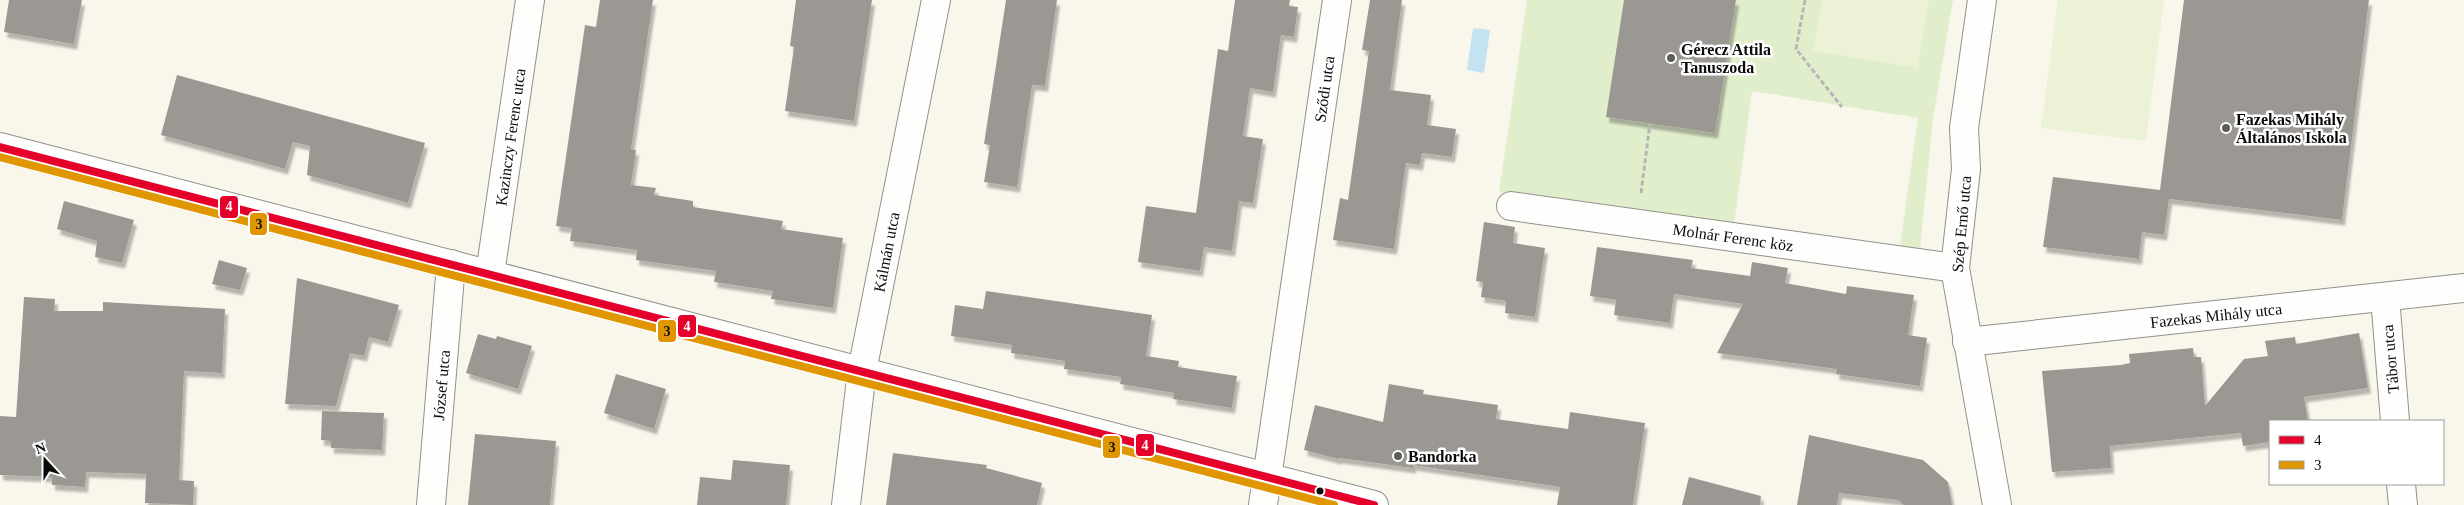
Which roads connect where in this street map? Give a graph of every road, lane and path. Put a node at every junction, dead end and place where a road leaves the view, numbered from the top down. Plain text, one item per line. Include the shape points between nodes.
1 (530, 0) edge
2 (936, 0) edge
3 (1337, 0) edge
4 (1805, 0) edge
5 (1982, 0) edge
6 (1842, 107) dead end
7 (1650, 123) dead end
8 (0, 146) edge
9 (1512, 206) dead end
10 (1636, 224) junction
11 (451, 264) junction
12 (1955, 268) junction
13 (490, 274) junction
14 (2464, 288) edge
15 (2385, 297) junction
16 (1967, 342) junction
17 (862, 372) junction
18 (2396, 420) edge
19 (1267, 477) junction
20 (2401, 485) edge
21 (431, 505) edge
22 (846, 505) edge
23 (1263, 505) edge
24 (1374, 505) edge
25 (1997, 505) edge
26 (2403, 505) edge

1 - 13 street, Kazinczy Ferenc utca
2 - 17 street, Kálmán utca
3 - 19 street, Sződi utca
4 - 6 path via 1796,49
5 - 12 street, Szép Ernő utca via 1964,128 1966,169
7 - 10 path
8 - 11 street
9 - 10 street, Molnár Ferenc köz
10 - 12 street, Molnár Ferenc köz
11 - 13 street
11 - 21 street, József utca
12 - 16 street, Szép Ernő utca
13 - 17 street
14 - 15 street, Fazekas Mihály utca
15 - 16 street, Fazekas Mihály utca
15 - 18 street, Tábor utca
16 - 25 street, Szép Ernő utca
17 - 19 street
17 - 22 street, Kálmán utca
19 - 23 street, Sződi utca
19 - 24 street
20 - 26 street

